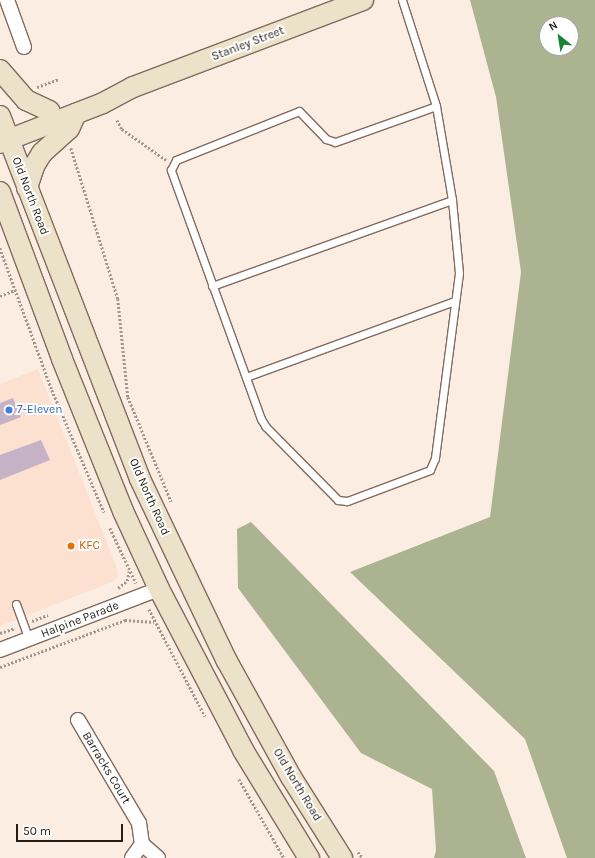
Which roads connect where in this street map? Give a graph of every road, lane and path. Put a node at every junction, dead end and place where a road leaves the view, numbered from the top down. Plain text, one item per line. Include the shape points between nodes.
1 (7, 0) edge
2 (363, 0) edge
3 (402, 0) edge
4 (24, 48) dead end
5 (0, 70) edge
6 (59, 78) dead end
7 (133, 87) junction
8 (33, 92) dead end
9 (436, 106) junction
10 (50, 111) junction
11 (76, 113) junction
12 (118, 120) dead end
13 (3, 132) edge
14 (64, 150) dead end
15 (174, 164) junction
16 (27, 188) junction
17 (0, 192) edge
18 (452, 200) junction
19 (0, 248) edge
20 (212, 286) junction
21 (16, 290) junction
22 (0, 296) edge
23 (455, 301) junction
24 (246, 377) junction
25 (174, 507) dead end
26 (106, 517) dead end
27 (109, 524) dead end
28 (159, 589) junction
29 (113, 590) dead end
30 (16, 604) dead end
31 (51, 614) dead end
32 (155, 622) dead end
33 (23, 624) junction
34 (0, 633) edge
35 (29, 639) junction
36 (0, 650) edge
37 (0, 667) edge
38 (78, 720) dead end
39 (142, 844) junction
40 (349, 854) edge
41 (132, 858) edge
42 (158, 858) edge
43 (309, 858) edge
44 (363, 858) edge

1 - 4 street
2 - 7 main road, Stanley Street
3 - 9 lane
5 - 10 main road via 26,100
6 - 8 path via 40,84
7 - 10 main road, Stanley Street via 98,93
7 - 11 main road, Stanley Street
9 - 15 lane via 335,142 326,139 307,116 299,111 176,160
9 - 18 lane
10 - 13 main road, Stanley Street
11 - 13 main road, Stanley Street
11 - 16 main road via 69,129 42,153 34,166
12 - 15 path via 122,129
13 - 16 main road, Old North Road
14 - 25 path via 70,146 118,299 128,397
15 - 20 lane via 171,170
16 - 40 main road, Old North Road via 137,472 182,572 272,743
17 - 28 main road via 86,417
18 - 20 lane
18 - 23 lane via 459,273
19 - 21 path
20 - 24 lane
21 - 22 path
21 - 26 path via 52,390
23 - 24 lane
23 - 24 lane via 435,458 430,470 347,501 338,500 266,427
27 - 29 path via 129,571 127,581
28 - 35 street, Halpine Parade
28 - 43 main road via 243,750
30 - 33 lane
31 - 33 path
32 - 37 path via 125,620
33 - 34 path
33 - 35 lane
35 - 36 street, Halpine Parade
38 - 39 street, Barracks Court via 139,823
39 - 41 street
39 - 42 street
40 - 44 path

